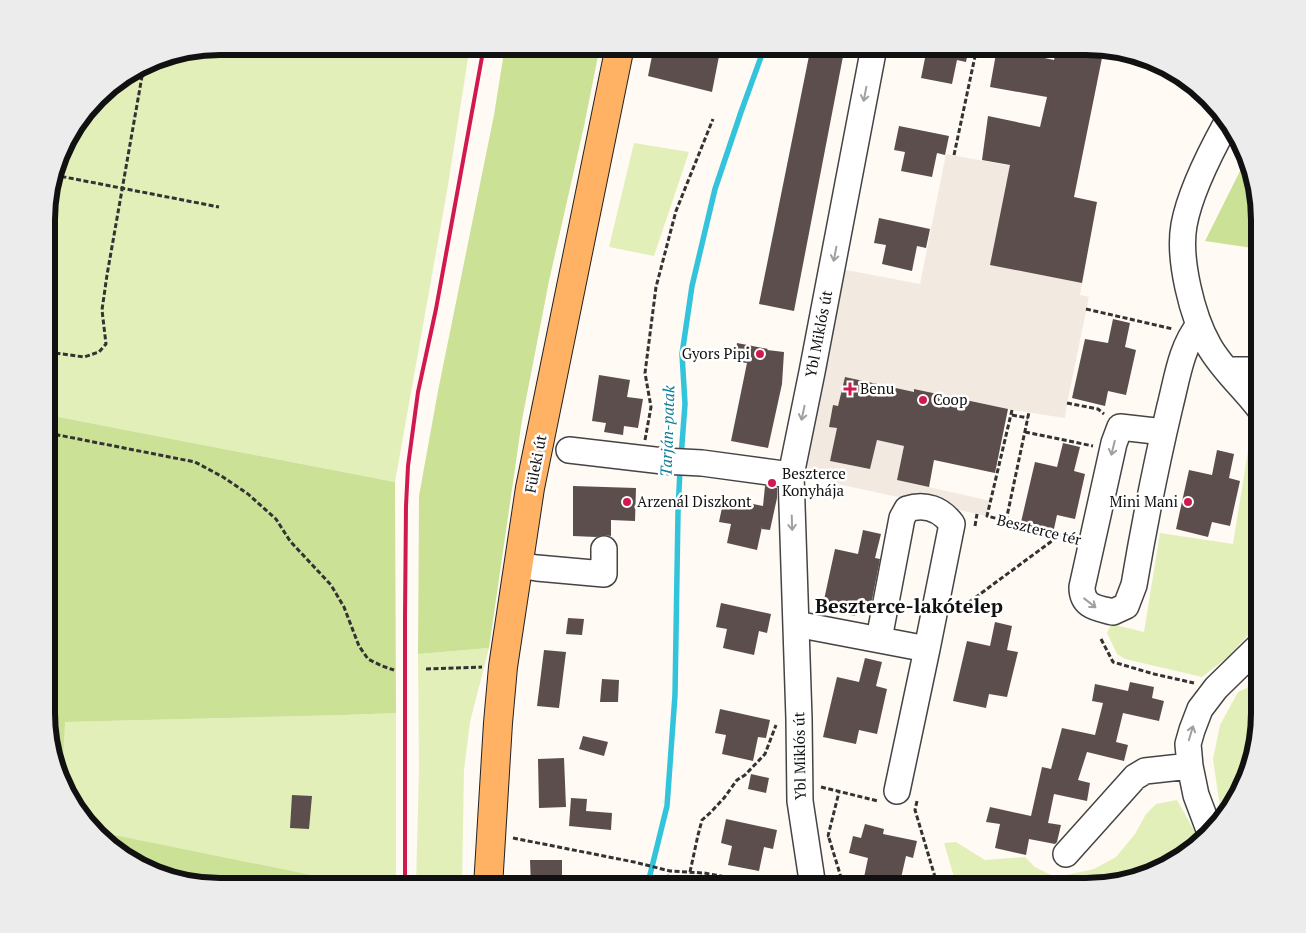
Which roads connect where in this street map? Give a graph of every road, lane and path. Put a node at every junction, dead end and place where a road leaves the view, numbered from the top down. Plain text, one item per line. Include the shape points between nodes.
1 (618, 55) edge
2 (872, 55) edge
3 (975, 55) edge
4 (142, 74) edge
5 (714, 119) dead end
6 (1223, 129) edge
7 (954, 155) dead end
8 (61, 176) edge
9 (122, 188) junction
10 (219, 207) dead end
11 (1086, 309) dead end
12 (1196, 329) junction
13 (55, 353) edge
14 (1227, 370) junction
15 (1251, 370) edge
16 (1251, 398) edge
17 (1067, 403) dead end
18 (1012, 410) dead end
19 (1029, 412) dead end
20 (1012, 415) junction
21 (1028, 418) junction
22 (1120, 427) junction
23 (1026, 432) junction
24 (1164, 432) junction
25 (55, 434) edge
26 (569, 450) dead end
27 (1112, 450) junction
28 (653, 460) junction
29 (791, 475) junction
30 (1006, 521) junction
31 (1061, 534) junction
32 (1092, 543) junction
33 (604, 549) dead end
34 (518, 565) junction
35 (956, 612) dead end
36 (796, 624) junction
37 (1101, 639) dead end
38 (879, 640) junction
39 (927, 649) junction
40 (1251, 654) edge
41 (503, 667) junction
42 (426, 669) dead end
43 (394, 670) dead end
44 (1216, 688) junction
45 (776, 725) dead end
46 (1190, 766) junction
47 (839, 792) junction
48 (820, 795) dead end
49 (902, 801) junction
50 (915, 810) junction
51 (1207, 825) edge
52 (826, 829) dead end
53 (491, 833) junction
54 (828, 836) junction
55 (1066, 854) dead end
56 (670, 871) junction
57 (690, 872) junction
58 (488, 878) edge
59 (668, 878) edge
60 (732, 878) edge
61 (812, 878) edge
62 (841, 878) edge
63 (935, 878) edge

1 - 34 main road, Füleki út via 530,488
2 -> 29 street, Ybl Miklós út
3 - 7 path
4 - 9 path
5 - 28 path via 676,211 656,287 645,373 651,407
6 - 12 street via 1195,188 1184,226 1183,259
8 - 9 path
9 - 10 path
9 - 13 path via 102,310 106,344 99,352 84,357
11 - 12 path
12 - 14 street
12 - 24 street via 1181,361
14 - 15 street
14 - 16 street
17 - 22 path via 1098,409
18 - 20 path
19 - 21 path
20 - 21 path
20 - 30 path, Beszterce tér via 987,516
21 - 23 path
22 - 24 street
22 -> 27 street
23 - 27 path
23 - 30 path
32 -> 24 street via 1082,596 1097,608 1113,612 1126,606 1134,585
25 - 43 path via 195,462 248,494 276,519 290,541 331,585 368,659
26 - 28 street
27 - 32 street
28 - 29 street
29 -> 36 street, Ybl Miklós út
30 - 31 path, Beszterce tér
31 - 32 path, Beszterce tér
31 - 35 path
33 - 34 street via 604,574
34 - 41 main road, Füleki út
36 - 38 street
36 - 61 street, Ybl Miklós út via 800,800
37 - 44 path via 1113,662
38 - 39 street
38 - 39 street via 906,509 916,506 938,510 952,524
39 - 49 street
40 - 44 street
41 - 42 path
41 - 53 main road, Füleki út
46 -> 44 street via 1188,744 1192,730 1200,709
45 - 57 path via 765,754 702,820
46 - 51 street
46 - 55 street via 1145,771 1135,777
47 - 48 path via 818,787
47 - 49 path
47 - 54 path
49 - 50 path
49 - 50 path
50 - 63 path
52 - 54 path
53 - 56 path
53 - 58 main road, Füleki út
54 - 62 path
56 - 57 path
56 - 59 path
57 - 60 path

